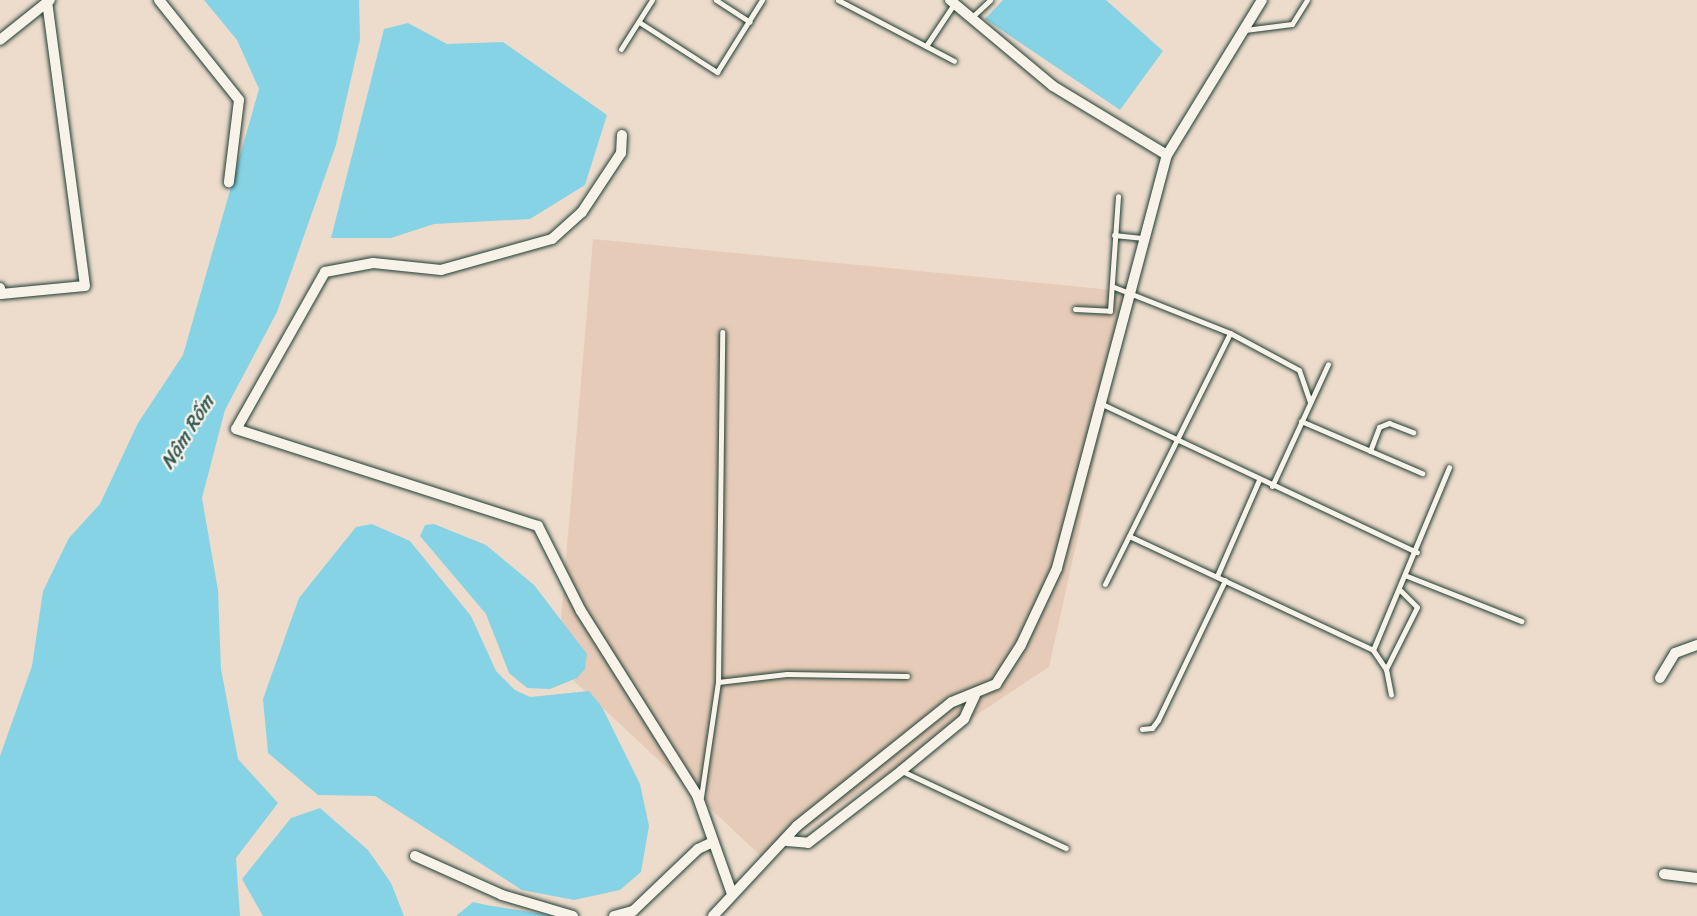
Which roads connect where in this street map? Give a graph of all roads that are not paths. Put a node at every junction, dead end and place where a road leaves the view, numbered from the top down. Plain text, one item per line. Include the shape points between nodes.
1 (159, 0) edge
2 (652, 0) edge
3 (716, 0) edge
4 (762, 0) edge
5 (838, 0) edge
6 (861, 0) edge
7 (990, 0) edge
8 (1262, 0) edge
9 (1307, 0) edge
10 (49, 1) edge
11 (952, 2) edge
12 (857, 7) junction
13 (972, 17) junction
14 (639, 22) junction
15 (750, 22) junction
16 (1242, 30) junction
17 (0, 40) edge
18 (926, 46) junction
19 (621, 49) dead end
20 (954, 61) dead end
21 (622, 135) dead end
22 (1167, 155) junction
23 (229, 182) dead end
24 (1118, 196) dead end
25 (1114, 235) junction
26 (1146, 238) junction
27 (1114, 287) junction
28 (0, 288) edge
29 (1132, 292) junction
30 (1075, 309) dead end
31 (722, 332) dead end
32 (1230, 333) junction
33 (1328, 364) dead end
34 (1310, 402) junction
35 (1102, 404) junction
36 (1302, 422) junction
37 (1413, 432) dead end
38 (1177, 440) junction
39 (1370, 451) junction
40 (1449, 466) dead end
41 (1422, 473) dead end
42 (1259, 480) junction
43 (1272, 486) junction
44 (1129, 536) junction
45 (1417, 552) junction
46 (1218, 576) junction
47 (1407, 576) junction
48 (1225, 580) junction
49 (1105, 584) dead end
50 (1401, 591) junction
51 (1521, 621) dead end
52 (1697, 645) edge
53 (1373, 650) junction
54 (1386, 669) junction
55 (908, 676) dead end
56 (1660, 678) dead end
57 (718, 682) junction
58 (975, 695) junction
59 (1391, 695) dead end
60 (1142, 729) dead end
61 (901, 771) junction
62 (700, 803) junction
63 (787, 841) junction
64 (713, 842) junction
65 (1066, 848) dead end
66 (416, 856) dead end
67 (1664, 874) dead end
68 (1697, 878) edge
69 (732, 894) junction
70 (573, 916) edge
71 (614, 916) edge
72 (713, 916) edge

1 - 23 street via 239,100
2 - 14 lane
3 - 15 lane
4 - 15 lane
5 - 12 lane
6 - 12 lane
7 - 13 lane
8 - 16 street
9 - 16 lane via 1292,24
10 - 17 street
10 - 28 street via 85,286 1,294
11 - 13 street
11 - 18 lane
12 - 18 lane
13 - 22 street via 1053,86
14 - 15 lane via 715,72
14 - 19 lane
16 - 22 street
18 - 20 lane
21 - 62 street via 621,153 582,212 552,239 441,270 373,263 325,272 236,429 538,526 581,611
22 - 26 street
24 - 25 lane
25 - 26 lane
25 - 27 lane
26 - 29 street
27 - 29 lane
27 - 30 lane via 1107,313
29 - 32 lane
29 - 35 street
31 - 57 lane
32 - 34 lane via 1299,370
32 - 38 lane
33 - 34 lane
34 - 36 lane
35 - 38 lane
35 - 58 street via 1041,610 996,684
36 - 39 lane
36 - 43 lane
37 - 39 lane via 1389,423 1379,427
38 - 42 lane
38 - 44 lane
39 - 41 lane
40 - 45 lane
42 - 43 lane
42 - 46 lane
43 - 45 lane
44 - 46 lane
44 - 49 lane
45 - 47 lane
46 - 48 lane
47 - 50 lane
47 - 51 lane
48 - 53 lane
48 - 60 lane via 1158,720
50 - 53 lane
50 - 54 lane via 1417,607
52 - 56 street via 1675,653
53 - 54 lane
54 - 59 lane
55 - 57 lane via 787,674
57 - 62 lane
58 - 61 street via 964,719
58 - 63 street via 952,702 797,826
61 - 63 street via 808,843
61 - 65 lane
62 - 64 street
63 - 69 street
64 - 69 street
64 - 71 street via 698,849 633,911
66 - 70 street via 512,899
67 - 68 street
69 - 72 street

